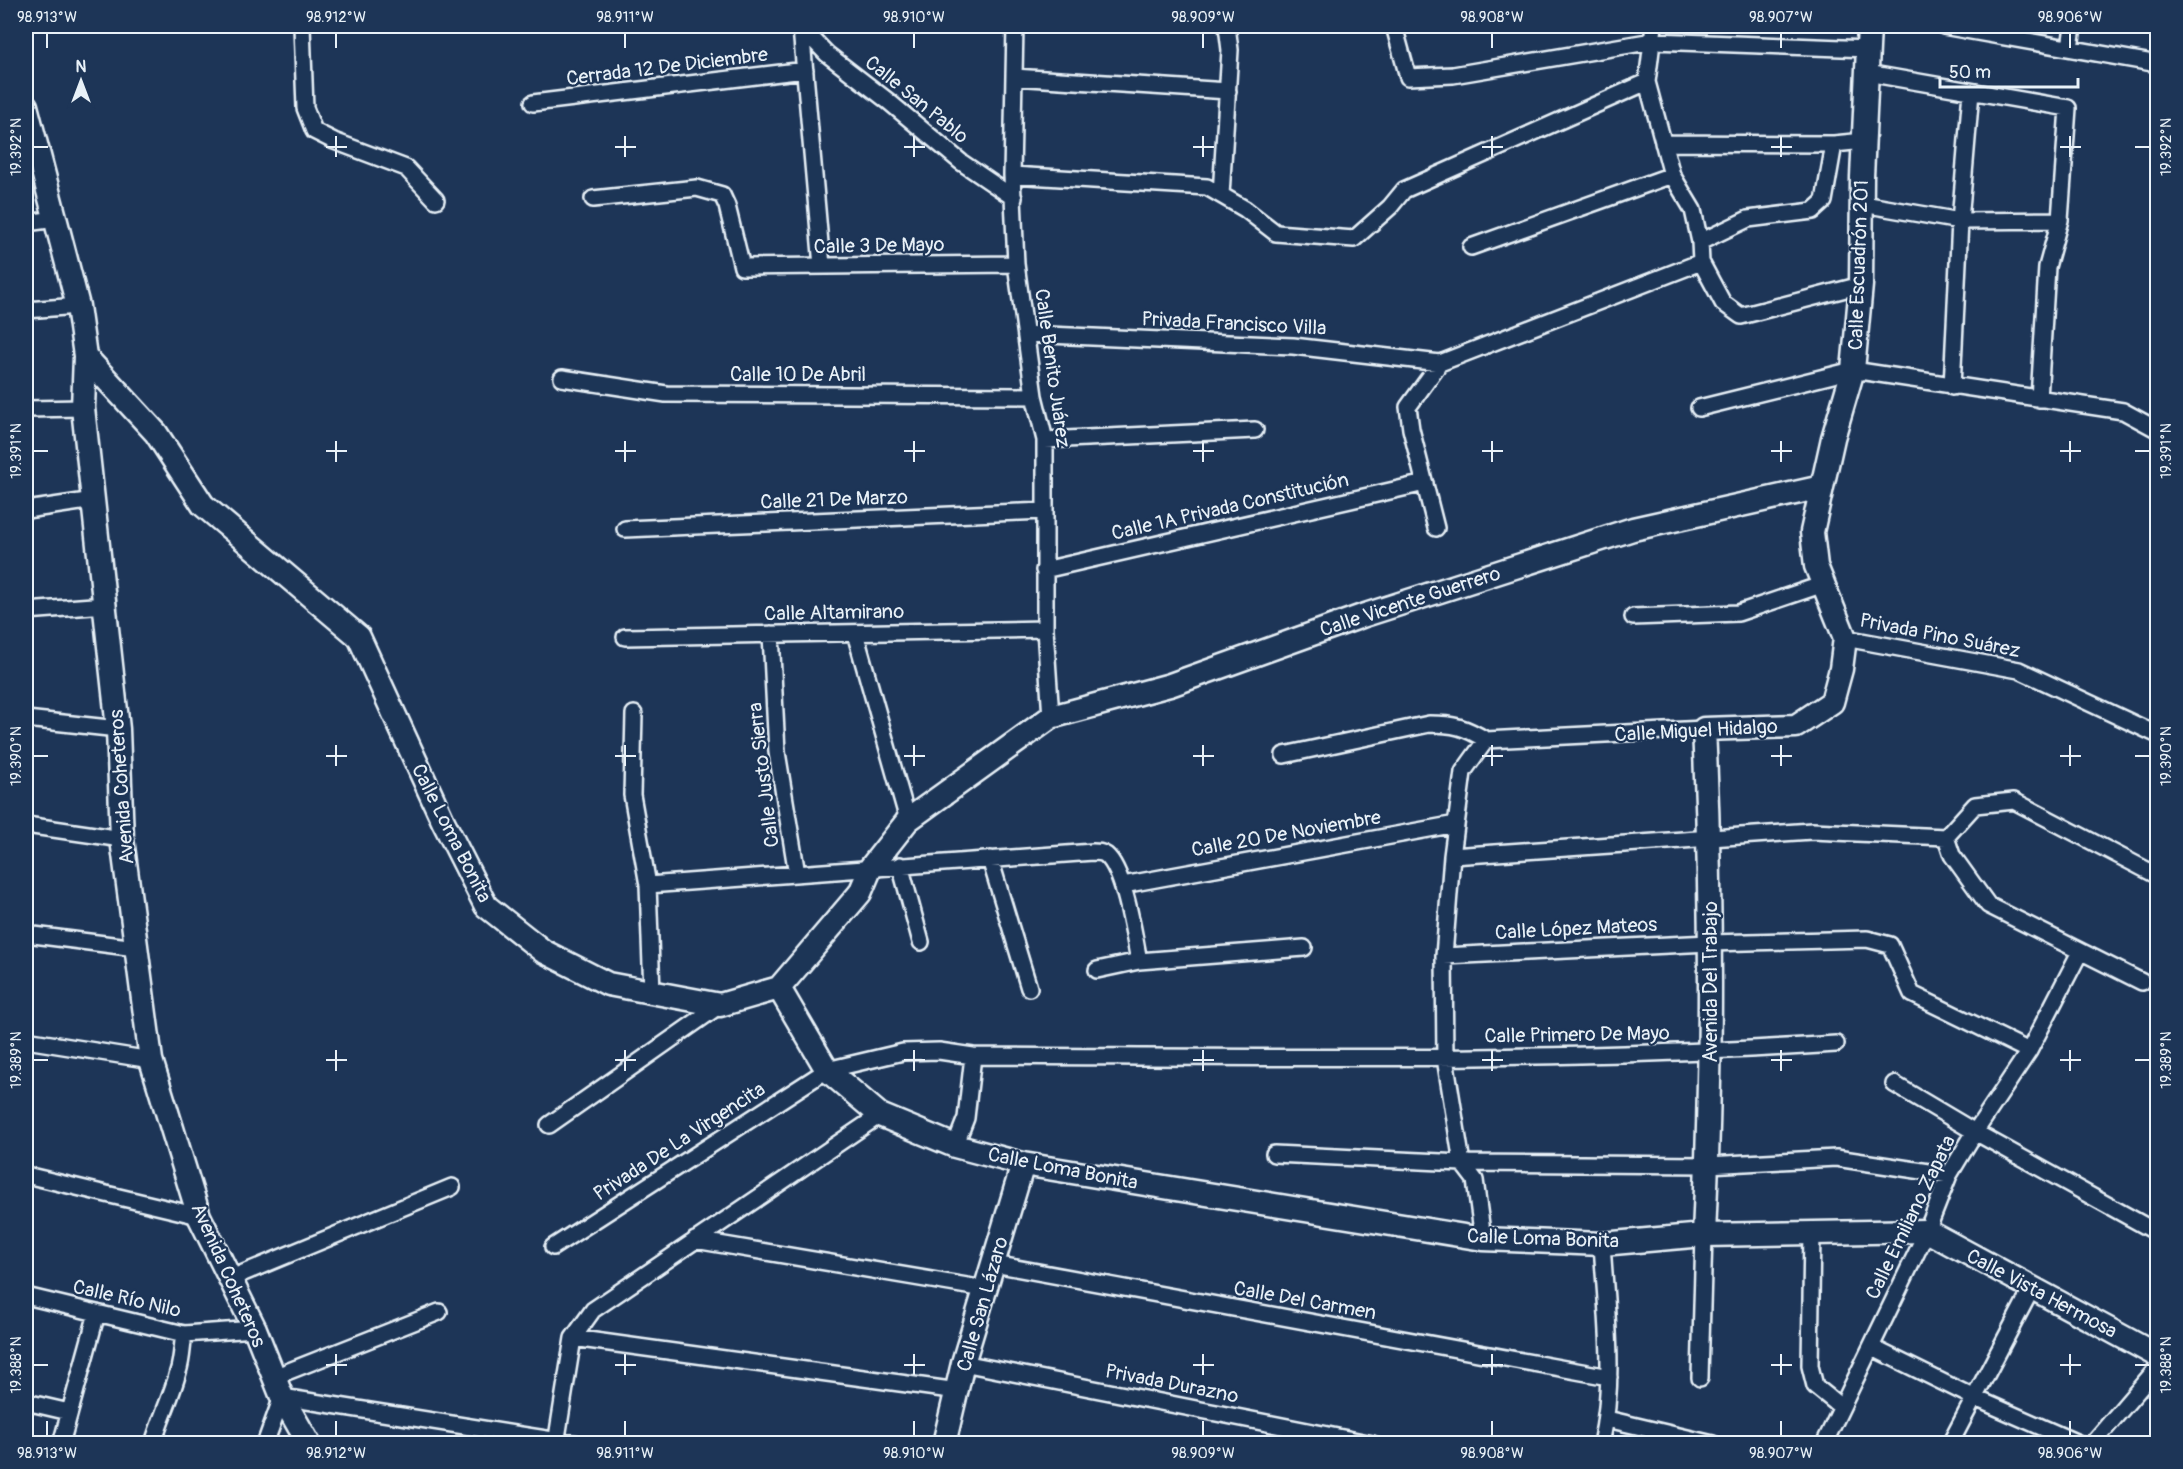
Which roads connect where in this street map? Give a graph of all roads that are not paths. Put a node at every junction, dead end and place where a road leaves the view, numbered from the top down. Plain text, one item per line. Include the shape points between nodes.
1 (302, 26) edge
2 (1015, 26) edge
3 (1227, 26) edge
4 (1394, 26) edge
5 (1654, 26) edge
6 (1869, 26) edge
7 (1943, 26) edge
8 (2073, 26) edge
9 (801, 27) edge
10 (1968, 28) edge
11 (1653, 41) junction
12 (2070, 48) junction
13 (1869, 49) junction
14 (2157, 64) edge
15 (805, 70) junction
16 (1867, 74) junction
17 (1014, 77) junction
18 (1647, 82) junction
19 (1228, 91) junction
20 (1971, 92) junction
21 (533, 103) dead end
22 (26, 106) edge
23 (31, 140) edge
24 (1864, 141) junction
25 (1663, 143) junction
26 (1834, 144) junction
27 (1012, 175) junction
28 (1672, 175) junction
29 (1221, 195) junction
30 (1014, 198) junction
31 (593, 199) dead end
32 (436, 200) dead end
33 (1863, 204) junction
34 (56, 219) junction
35 (2060, 220) junction
36 (1960, 221) junction
37 (26, 223) edge
38 (1700, 242) junction
39 (1471, 247) dead end
40 (1701, 262) junction
41 (1016, 264) junction
42 (822, 266) junction
43 (1861, 285) junction
44 (78, 306) junction
45 (26, 310) edge
46 (1026, 334) junction
47 (85, 356) junction
48 (1440, 363) junction
49 (1854, 370) junction
50 (562, 378) dead end
51 (1952, 387) junction
52 (1034, 396) junction
53 (2039, 399) junction
54 (83, 408) junction
55 (1699, 408) dead end
56 (26, 409) edge
57 (1255, 430) dead end
58 (2157, 430) edge
59 (1045, 440) junction
60 (1425, 483) junction
61 (1822, 487) junction
62 (94, 500) junction
63 (26, 510) edge
64 (1044, 512) junction
65 (1436, 528) dead end
66 (625, 529) dead end
67 (1044, 570) junction
68 (1824, 584) junction
69 (106, 605) junction
70 (26, 611) edge
71 (1633, 617) dead end
72 (1045, 629) junction
73 (855, 633) junction
74 (771, 634) junction
75 (625, 637) dead end
76 (1845, 638) junction
77 (634, 714) dead end
78 (1051, 717) junction
79 (26, 719) edge
80 (118, 729) junction
81 (1704, 729) junction
82 (2157, 735) edge
83 (1486, 741) junction
84 (1284, 755) dead end
85 (908, 820) junction
86 (1456, 824) junction
87 (26, 825) edge
88 (1709, 837) junction
89 (1946, 837) junction
90 (122, 838) junction
91 (1452, 856) junction
92 (990, 859) junction
93 (900, 865) junction
94 (871, 867) junction
95 (797, 874) junction
96 (2157, 876) edge
97 (648, 885) junction
98 (1123, 885) junction
99 (26, 934) edge
100 (921, 942) dead end
101 (1709, 943) junction
102 (136, 948) junction
103 (1304, 948) dead end
104 (2080, 952) junction
105 (1444, 956) junction
106 (1139, 961) junction
107 (1097, 970) dead end
108 (2142, 982) dead end
109 (779, 988) junction
110 (1029, 988) dead end
111 (652, 992) junction
112 (720, 1005) junction
113 (26, 1040) edge
114 (1836, 1044) dead end
115 (2029, 1051) junction
116 (1711, 1052) junction
117 (973, 1056) junction
118 (1445, 1058) junction
119 (151, 1060) junction
120 (827, 1070) junction
121 (1894, 1084) dead end
122 (880, 1115) junction
123 (549, 1125) dead end
124 (1975, 1132) junction
125 (955, 1146) junction
126 (1274, 1154) dead end
127 (1462, 1163) junction
128 (1023, 1164) junction
129 (1708, 1165) junction
130 (26, 1175) edge
131 (1949, 1175) junction
132 (452, 1187) dead end
133 (199, 1216) junction
134 (1927, 1231) junction
135 (1812, 1232) junction
136 (2157, 1233) edge
137 (1704, 1235) junction
138 (1483, 1239) junction
139 (695, 1240) junction
140 (1602, 1244) junction
141 (554, 1247) dead end
142 (994, 1264) junction
143 (230, 1279) junction
144 (2031, 1288) junction
145 (985, 1289) junction
146 (26, 1296) edge
147 (439, 1312) dead end
148 (97, 1313) junction
149 (255, 1329) junction
150 (184, 1334) junction
151 (573, 1338) junction
152 (1871, 1347) junction
153 (2157, 1356) edge
154 (963, 1363) junction
155 (2157, 1368) edge
156 (1609, 1377) junction
157 (1700, 1378) dead end
158 (278, 1387) junction
159 (958, 1391) junction
160 (1973, 1397) junction
161 (26, 1402) edge
162 (1841, 1407) junction
163 (69, 1412) junction
164 (1607, 1419) junction
165 (556, 1442) edge
166 (61, 1443) edge
167 (153, 1443) edge
168 (265, 1443) edge
169 (309, 1443) edge
170 (578, 1443) edge
171 (944, 1443) edge
172 (1373, 1443) edge
173 (1601, 1443) edge
174 (1713, 1443) edge
175 (1824, 1443) edge
176 (1950, 1443) edge
177 (2080, 1443) edge
178 (2092, 1443) edge

1 - 32 street via 305,108 314,131 406,168
2 - 17 street, Calle Benito Juárez
3 - 19 street
4 - 11 street via 1408,77 1454,75
5 - 11 street
6 - 13 street, Calle Escuadrón 201
7 - 10 street
8 - 12 street
9 - 15 street
9 - 30 street, Calle San Pablo via 827,54 961,162
10 - 12 street
11 - 13 street
11 - 18 street
12 - 14 street
13 - 16 street, Calle Escuadrón 201
15 - 21 street, Cerrada 12 De Diciembre
15 - 42 street
16 - 20 street
16 - 24 street, Calle Escuadrón 201
17 - 19 street
17 - 27 street, Calle Benito Juárez
18 - 25 street
18 - 29 street via 1404,190 1354,239 1276,233
19 - 29 street
20 - 35 street via 2068,108
20 - 36 street
22 - 23 street, Avenida Coheteros
23 - 34 street, Avenida Coheteros
24 - 26 street
24 - 33 street, Calle Escuadrón 201
25 - 26 street
25 - 28 street
26 - 38 street via 1824,201 1813,211 1748,219
27 - 29 street via 1207,187
27 - 30 street, Calle Benito Juárez
28 - 38 street via 1693,210
28 - 39 street
30 - 41 street, Calle Benito Juárez
31 - 42 street, Calle 3 De Mayo via 697,188 722,195 742,267
33 - 36 street
33 - 43 street, Calle Escuadrón 201
34 - 37 street
34 - 44 street, Avenida Coheteros
35 - 36 street
35 - 53 street via 2047,267
36 - 51 street
38 - 40 street
40 - 43 street via 1723,303 1741,316
40 - 48 street
41 - 42 street, Calle 3 De Mayo
41 - 46 street, Calle Benito Juárez
43 - 49 street, Calle Escuadrón 201
44 - 45 street
44 - 47 street, Avenida Coheteros
46 - 48 street, Privada Francisco Villa via 1293,346
46 - 52 street, Calle Benito Juárez
47 - 54 street, Avenida Coheteros
47 - 111 street, Calle Loma Bonita via 156,433 203,505 359,637 486,906 543,951 608,984
48 - 60 street via 1408,407
49 - 51 street
49 - 55 street
49 - 61 street, Calle Escuadrón 201
50 - 52 street, Calle 10 De Abril via 666,394
51 - 53 street
52 - 59 street, Calle Benito Juárez
53 - 58 street via 2123,411
54 - 56 street
54 - 62 street, Avenida Coheteros
57 - 59 street
59 - 64 street, Calle Benito Juárez
60 - 65 street
60 - 67 street, Calle 1A Privada Constitución
61 - 68 street, Calle Escuadrón 201 via 1812,532 1816,566
61 - 78 street, Calle Vicente Guerrero via 1633,529 1362,616 1170,685
62 - 63 street
62 - 69 street, Avenida Coheteros
64 - 66 street, Calle 21 De Marzo
64 - 67 street, Calle Benito Juárez
67 - 72 street, Calle Benito Juárez
68 - 71 street via 1738,613
68 - 76 street, Calle Escuadrón 201
69 - 70 street
69 - 80 street, Avenida Coheteros
72 - 73 street, Calle Altamirano
72 - 78 street, Calle Benito Juárez
73 - 74 street, Calle Altamirano
73 - 85 street
74 - 75 street, Calle Altamirano
74 - 95 street, Calle Justo Sierra via 777,752
76 - 81 street, Calle Miguel Hidalgo via 1832,702 1796,726
76 - 82 street, Privada Pino Suárez via 2019,670
77 - 97 street via 632,795
78 - 85 street, Calle Vicente Guerrero
79 - 80 street
80 - 90 street, Avenida Coheteros
81 - 83 street, Calle Miguel Hidalgo
81 - 88 street, Avenida Del Trabajo
83 - 84 street via 1471,730 1452,724 1429,724
83 - 86 street via 1463,772
85 - 94 street, Calle Vicente Guerrero
86 - 91 street
86 - 98 street, Calle 20 De Noviembre
87 - 90 street
88 - 89 street via 1812,831
88 - 91 street
88 - 101 street, Avenida Del Trabajo
89 - 96 street via 1975,805 2014,801
89 - 104 street via 1952,855 1988,905
90 - 102 street, Avenida Coheteros
91 - 105 street
92 - 93 street
92 - 98 street via 1104,853
92 - 110 street
93 - 94 street
93 - 100 street
94 - 95 street
94 - 109 street, Calle Vicente Guerrero via 860,893
95 - 97 street
97 - 111 street
98 - 106 street
99 - 102 street
101 - 105 street, Calle López Mateos
101 - 115 street, Calle López Mateos via 1867,939 1890,945 1912,994
101 - 116 street, Avenida Del Trabajo
102 - 119 street, Avenida Coheteros
103 - 106 street
104 - 108 street
104 - 115 street, Calle Emiliano Zapata
105 - 118 street
106 - 107 street
109 - 112 street, Calle Loma Bonita
109 - 120 street, Calle Loma Bonita
111 - 112 street, Calle Loma Bonita
112 - 123 street
113 - 119 street
114 - 116 street
115 - 124 street, Calle Emiliano Zapata
116 - 118 street, Calle Primero De Mayo
116 - 129 street, Avenida Del Trabajo
117 - 118 street, Calle Primero De Mayo
117 - 120 street, Privada De La Virgencita via 903,1052
117 - 125 street via 966,1118
118 - 127 street
119 - 133 street, Avenida Coheteros
120 - 122 street, Calle Loma Bonita
120 - 141 street, Privada De La Virgencita
121 - 124 street
122 - 125 street, Calle Loma Bonita
122 - 139 street
124 - 131 street, Calle Emiliano Zapata
124 - 136 street
125 - 128 street, Calle Loma Bonita
126 - 127 street
127 - 129 street
127 - 138 street via 1475,1180
128 - 138 street, Calle Loma Bonita
128 - 142 street, Calle San Lázaro
129 - 131 street via 1836,1158
129 - 137 street, Avenida Del Trabajo
130 - 133 street
131 - 134 street, Calle Emiliano Zapata
132 - 143 street
133 - 143 street, Avenida Coheteros
134 - 135 street, Calle Loma Bonita
134 - 144 street, Calle Vista Hermosa
134 - 152 street, Calle Emiliano Zapata
135 - 137 street, Calle Loma Bonita
135 - 162 street via 1810,1366 1815,1386
137 - 140 street, Calle Loma Bonita
137 - 157 street
138 - 140 street, Calle Loma Bonita
139 - 145 street
139 - 151 street via 593,1310
140 - 156 street
142 - 145 street, Calle San Lázaro
142 - 156 street, Calle Del Carmen
143 - 149 street, Avenida Coheteros
144 - 153 street, Calle Vista Hermosa
144 - 160 street
145 - 154 street, Calle San Lázaro
146 - 148 street, Calle Río Nilo
147 - 158 street
148 - 150 street, Calle Río Nilo
148 - 163 street
149 - 150 street, Calle Río Nilo
149 - 158 street, Avenida Coheteros
150 - 167 street via 179,1369
151 - 159 street
151 - 165 street
152 - 160 street
152 - 162 street, Calle Emiliano Zapata
154 - 159 street, Calle San Lázaro
154 - 172 street, Privada Durazno
155 - 178 street
156 - 164 street
158 - 165 street
158 - 168 street
158 - 169 street, Avenida Coheteros
159 - 171 street, Calle San Lázaro
160 - 176 street
160 - 177 street
161 - 163 street
162 - 175 street, Calle Emiliano Zapata
163 - 166 street
164 - 173 street
164 - 174 street
165 - 170 street

